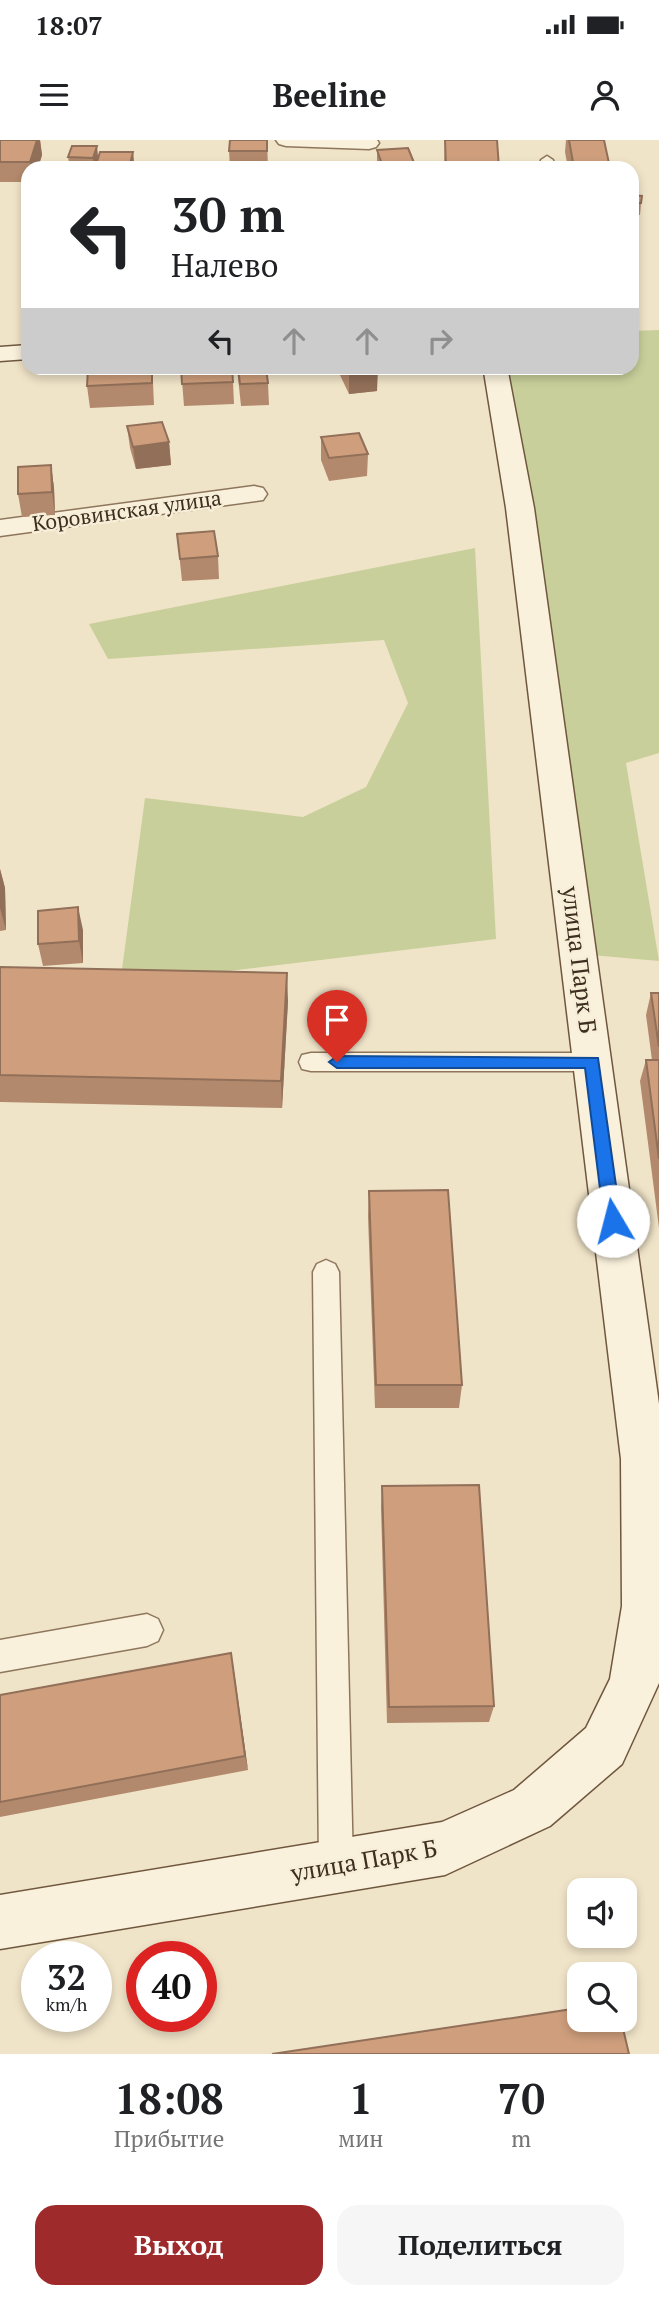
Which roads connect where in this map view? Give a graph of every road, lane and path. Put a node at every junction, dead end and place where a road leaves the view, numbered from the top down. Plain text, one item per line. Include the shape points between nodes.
1 (286, 140) edge
2 (369, 143) dead end
3 (21, 352) edge
4 (0, 354) edge
5 (497, 375) edge
6 (254, 494) dead end
7 (0, 528) edge
8 (311, 1062) dead end
9 (592, 1062) junction
10 (326, 1272) dead end
11 (147, 1630) dead end
12 (0, 1656) edge
13 (336, 1866) junction
14 (0, 1923) edge

1 - 2 street
3 - 4 street
5 - 9 street, улица Парк Б via 520,508
6 - 7 street, Коровинская улица
8 - 9 lane
9 - 13 street, улица Парк Б via 644,1458 646,1606 634,1683 604,1746 532,1808 445,1847
10 - 13 lane
11 - 12 lane
13 - 14 street, улица Парк Б

